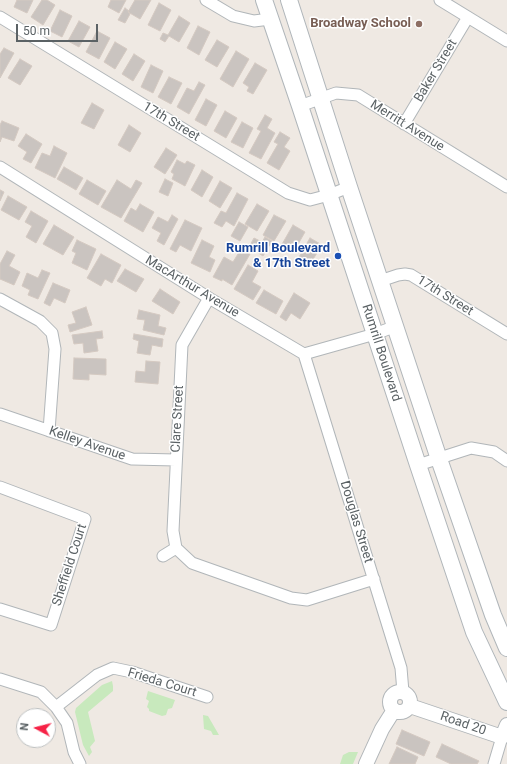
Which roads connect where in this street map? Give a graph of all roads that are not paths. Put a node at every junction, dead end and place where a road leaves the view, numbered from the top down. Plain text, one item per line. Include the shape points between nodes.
1 (206, 0) edge
2 (264, 0) edge
3 (289, 0) edge
4 (440, 0) edge
5 (0, 17) edge
6 (468, 17) junction
7 (270, 19) junction
8 (507, 41) edge
9 (321, 99) junction
10 (300, 106) junction
11 (404, 124) junction
12 (0, 168) edge
13 (349, 187) junction
14 (507, 187) edge
15 (329, 195) junction
16 (380, 281) junction
17 (209, 298) junction
18 (0, 299) edge
19 (396, 326) junction
20 (376, 334) junction
21 (507, 334) edge
22 (304, 354) junction
23 (0, 414) edge
24 (49, 431) junction
25 (440, 459) junction
26 (176, 460) junction
27 (507, 461) edge
28 (418, 465) junction
29 (0, 487) edge
30 (176, 548) junction
31 (163, 556) dead end
32 (374, 579) junction
33 (0, 609) edge
34 (507, 648) edge
35 (0, 679) edge
36 (403, 692) junction
37 (207, 697) dead end
38 (507, 702) edge
39 (410, 706) junction
40 (56, 707) junction
41 (394, 710) junction
42 (505, 731) edge
43 (80, 764) edge
44 (366, 764) edge
45 (494, 764) edge

1 - 7 street via 233,16 254,21
2 - 7 main road, Rumrill Boulevard
3 - 9 main road, Rumrill Boulevard
4 - 6 street
5 - 15 street, 17th Street via 288,193 310,200
6 - 8 street
6 - 11 street, Baker Street
7 - 10 main road, Rumrill Boulevard
9 - 10 street, Merritt Avenue
9 - 11 street, Merritt Avenue via 336,93 358,95
9 - 13 main road, Rumrill Boulevard
10 - 15 main road, Rumrill Boulevard
11 - 14 street, Merritt Avenue
12 - 17 street, MacArthur Avenue
13 - 15 street, 17th Street
13 - 16 main road, Rumrill Boulevard
15 - 20 main road, Rumrill Boulevard
16 - 19 main road, Rumrill Boulevard
16 - 21 street, 17th Street via 398,275 411,275
17 - 22 street, MacArthur Avenue
17 - 26 street, Clare Street via 182,345
18 - 24 street via 40,321 52,333 55,349
19 - 20 street
19 - 25 main road, Rumrill Boulevard
20 - 22 street
20 - 28 main road, Rumrill Boulevard
22 - 32 street, Douglas Street
23 - 24 street, Kelley Avenue
24 - 26 street, Kelley Avenue via 132,459
25 - 27 street via 471,448 494,452
25 - 28 street
25 - 34 main road, Rumrill Boulevard via 493,616
26 - 30 street, Clare Street via 173,531
28 - 38 main road, Rumrill Boulevard via 474,632
29 - 33 street, Sheffield Court via 85,519 50,625
30 - 31 street
30 - 32 street via 192,563 291,598 307,600
32 - 36 street, Douglas Street via 402,668
35 - 40 street via 41,692
36 - 39 street via 409,696
36 - 41 street via 391,697 390,704
37 - 40 street, Frieda Court via 113,668 97,675
39 - 41 street via 403,712
39 - 42 street, Road 20
40 - 43 street via 67,723 74,752
41 - 44 street
42 - 45 street

